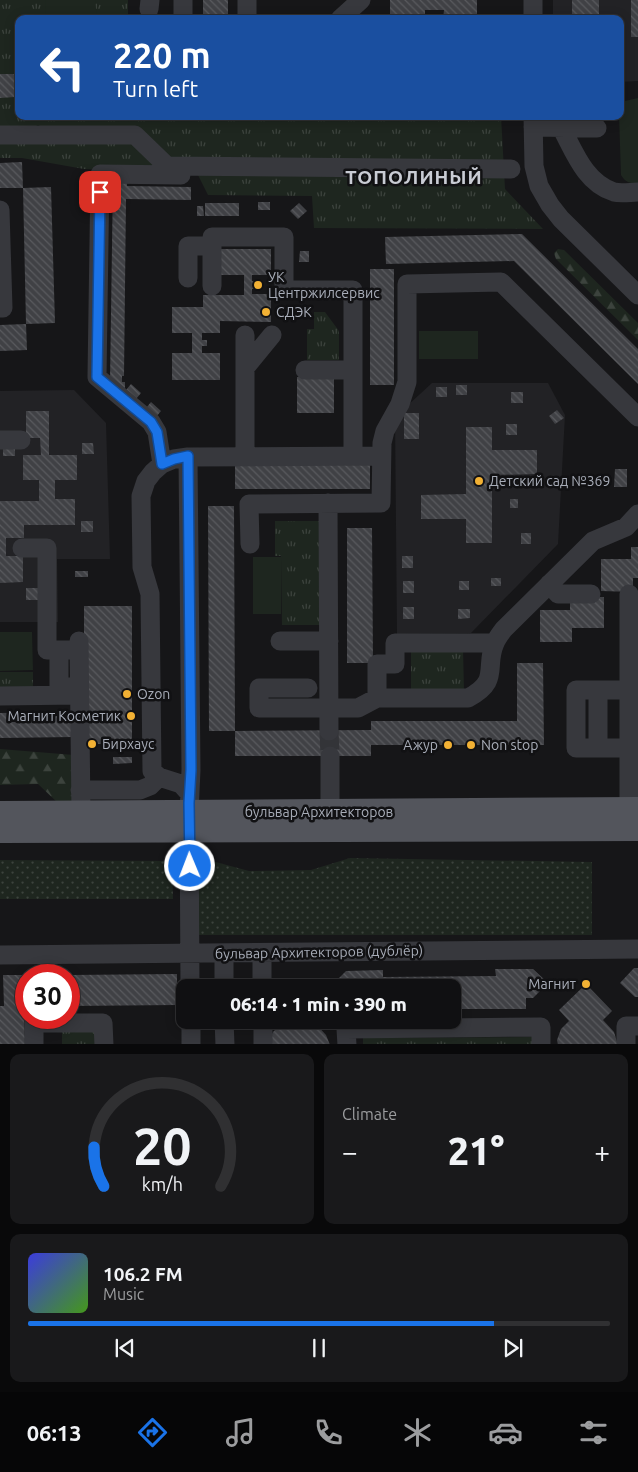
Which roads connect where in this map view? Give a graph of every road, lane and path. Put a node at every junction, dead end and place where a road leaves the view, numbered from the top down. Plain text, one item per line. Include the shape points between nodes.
1 (183, 0) edge
2 (247, 0) edge
3 (533, 0) edge
4 (183, 15) edge
5 (247, 15) edge
6 (533, 15) edge
7 (533, 122) edge
8 (561, 127) junction
9 (597, 128) dead end
10 (0, 135) edge
11 (511, 169) dead end
12 (183, 175) dead end
13 (638, 192) edge
14 (0, 210) edge
15 (212, 246) junction
16 (188, 278) dead end
17 (212, 286) dead end
18 (638, 295) edge
19 (0, 308) edge
20 (245, 335) dead end
21 (272, 335) dead end
22 (245, 368) junction
23 (304, 370) dead end
24 (353, 370) junction
25 (638, 417) edge
26 (0, 440) edge
27 (21, 440) dead end
28 (188, 456) junction
29 (245, 456) junction
30 (353, 456) junction
31 (381, 456) junction
32 (162, 464) junction
33 (328, 503) junction
34 (638, 514) edge
35 (250, 544) dead end
36 (22, 548) dead end
37 (549, 584) junction
38 (591, 594) dead end
39 (627, 594) edge
40 (280, 641) dead end
41 (329, 641) junction
42 (495, 643) junction
43 (59, 650) junction
44 (308, 688) dead end
45 (79, 691) junction
46 (0, 696) edge
47 (632, 696) edge
48 (377, 698) junction
49 (330, 708) junction
50 (633, 720) edge
51 (330, 731) tunnel mouth
52 (628, 748) junction
53 (330, 756) tunnel mouth
54 (159, 777) junction
55 (81, 801) junction
56 (189, 812) junction
57 (330, 812) junction
58 (0, 813) edge
59 (635, 816) edge
60 (0, 831) edge
61 (638, 949) edge
62 (190, 953) junction
63 (224, 953) junction
64 (262, 953) junction
65 (0, 955) edge
66 (190, 979) edge
67 (224, 979) edge
68 (262, 979) edge
69 (638, 1026) edge
70 (190, 1029) edge
71 (224, 1029) edge
72 (263, 1029) edge
73 (34, 1044) edge
74 (104, 1044) edge
75 (191, 1044) edge
76 (225, 1044) edge
77 (263, 1044) edge
78 (347, 1044) edge
79 (541, 1044) edge
80 (626, 1044) edge

1 - 4 street
2 - 5 street
3 - 6 street
7 - 8 street
7 - 18 street via 534,166 539,186 550,205 561,220
8 - 9 street
8 - 13 street via 585,171 600,185 616,193
10 - 11 street via 134,135 167,166
12 - 32 street via 100,174 97,377 151,422 157,432
14 - 19 street via 3,308
15 - 16 street via 188,246
15 - 17 street
15 - 24 street via 212,237 284,237 284,290 353,290
20 - 22 street
21 - 22 street
22 - 29 street
23 - 24 street
24 - 30 street
25 - 31 street via 501,282 407,284 408,382 385,431
26 - 27 street
28 - 29 street
28 - 32 street
28 - 56 street
29 - 30 street
30 - 31 street
31 - 33 street via 381,503
32 - 54 street via 146,481 141,496 142,567 150,594 152,771
33 - 35 street via 249,504
33 - 41 street
34 - 37 street via 626,527 593,541
36 - 43 street via 47,548 47,650
37 - 38 street via 558,594
37 - 42 street via 504,629
39 - 47 street
40 - 41 street
41 - 49 street
42 - 48 street via 490,674 468,698
42 - 48 street via 394,643 395,664 376,664
43 - 45 street via 59,687
43 - 45 street via 79,645
44 - 49 street via 259,688 259,708
45 - 46 street
45 - 55 street
47 - 50 street
47 - 52 street via 576,690 576,748
48 - 49 street via 358,708
49 - 51 street
50 - 52 street
52 - 59 street
53 - 57 street
54 - 55 street via 140,790
54 - 56 street via 181,784
55 - 56 main road, бульвар Архитекторов
55 - 58 main road, бульвар Архитекторов
56 - 57 main road, бульвар Архитекторов
56 - 59 main road, бульвар Архитекторов
56 - 60 main road, бульвар Архитекторов
56 - 62 street
57 - 59 main road, бульвар Архитекторов
61 - 64 street, бульвар Архитекторов (дублёр)
62 - 63 street, бульвар Архитекторов (дублёр)
62 - 65 street, бульвар Архитекторов (дублёр)
62 - 66 street
63 - 64 street, бульвар Архитекторов (дублёр)
63 - 67 street
64 - 68 street
69 - 80 street via 626,1026
70 - 75 street
71 - 76 street
72 - 77 street
73 - 74 street via 34,1023 103,1023
78 - 79 street via 346,1029 541,1027

